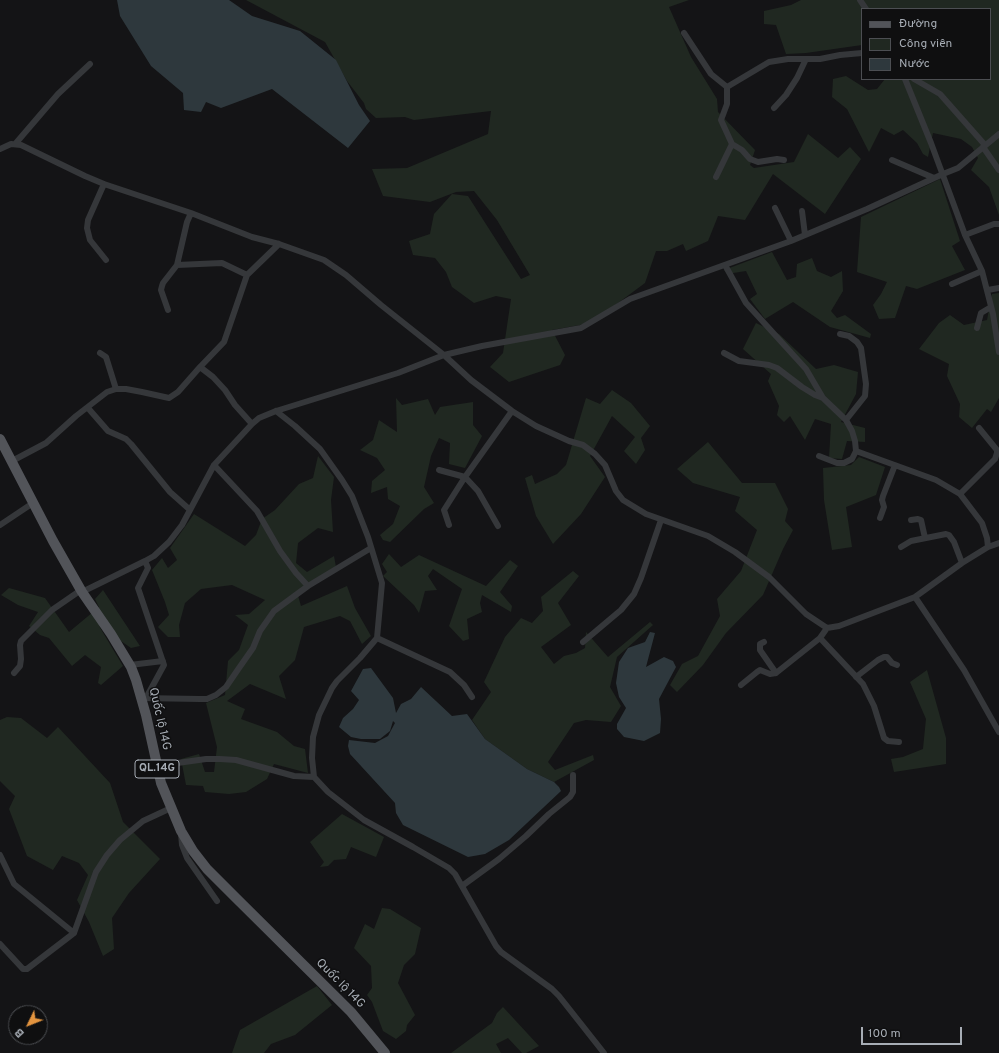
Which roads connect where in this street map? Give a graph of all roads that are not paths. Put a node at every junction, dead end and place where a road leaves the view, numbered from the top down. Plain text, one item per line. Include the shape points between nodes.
1 (684, 33) dead end
2 (861, 53) edge
3 (806, 59) junction
4 (90, 64) dead end
5 (905, 80) edge
6 (916, 80) edge
7 (727, 87) junction
8 (774, 108) dead end
9 (999, 134) edge
10 (16, 143) junction
11 (732, 144) junction
12 (984, 146) junction
13 (0, 150) edge
14 (784, 160) dead end
15 (892, 160) dead end
16 (999, 170) edge
17 (943, 174) junction
18 (716, 177) dead end
19 (934, 178) junction
20 (104, 184) junction
21 (775, 208) dead end
22 (802, 211) dead end
23 (191, 213) junction
24 (999, 224) edge
25 (965, 234) junction
26 (805, 235) junction
27 (791, 241) junction
28 (279, 244) junction
29 (106, 260) dead end
30 (177, 265) junction
31 (725, 265) junction
32 (982, 271) junction
33 (247, 276) junction
34 (952, 284) dead end
35 (999, 288) edge
36 (988, 290) junction
37 (991, 307) junction
38 (168, 310) dead end
39 (977, 328) dead end
40 (840, 334) dead end
41 (999, 352) edge
42 (100, 353) dead end
43 (724, 353) dead end
44 (444, 355) junction
45 (200, 367) junction
46 (116, 389) junction
47 (823, 398) junction
48 (88, 408) junction
49 (276, 410) junction
50 (512, 411) junction
51 (846, 420) junction
52 (252, 424) junction
53 (979, 428) dead end
54 (0, 439) edge
55 (856, 451) junction
56 (819, 456) dead end
57 (12, 461) junction
58 (214, 465) junction
59 (895, 465) junction
60 (439, 470) dead end
61 (465, 477) junction
62 (960, 494) junction
63 (33, 503) junction
64 (189, 509) junction
65 (880, 518) dead end
66 (661, 520) junction
67 (911, 520) dead end
68 (0, 525) edge
69 (449, 525) dead end
70 (498, 526) dead end
71 (925, 538) junction
72 (999, 543) edge
73 (901, 547) dead end
74 (988, 547) junction
75 (371, 548) junction
76 (145, 561) junction
77 (962, 563) junction
78 (308, 586) junction
79 (82, 591) junction
80 (915, 597) junction
81 (827, 628) junction
82 (377, 638) junction
83 (820, 638) junction
84 (583, 642) dead end
85 (764, 642) dead end
86 (163, 661) junction
87 (897, 664) dead end
88 (130, 665) junction
89 (14, 672) dead end
90 (776, 673) junction
91 (856, 677) junction
92 (741, 685) dead end
93 (472, 697) dead end
94 (144, 698) junction
95 (999, 732) edge
96 (899, 742) dead end
97 (156, 766) junction
98 (573, 775) dead end
99 (314, 777) junction
100 (171, 808) junction
101 (181, 831) junction
102 (0, 855) edge
103 (462, 886) junction
104 (217, 901) dead end
105 (74, 933) junction
106 (0, 944) edge
107 (385, 1053) edge
108 (604, 1053) edge

1 - 7 street via 711,74
2 - 3 street
3 - 7 street via 769,62
3 - 8 street via 786,95
4 - 10 street via 58,94
5 - 17 street
6 - 12 street via 940,94
7 - 11 street via 727,104 721,120
9 - 12 street
10 - 13 street
10 - 20 street
11 - 14 street via 758,162
11 - 18 street
12 - 16 street
12 - 17 street via 958,168
15 - 19 street
17 - 19 street
17 - 25 street
19 - 26 street
20 - 23 street
20 - 29 street via 87,228 90,240
21 - 27 street
22 - 26 street
23 - 28 street via 252,237
23 - 30 street
24 - 25 street
25 - 32 street
26 - 27 street
27 - 31 street
28 - 33 street
28 - 44 street via 324,260
30 - 33 street via 222,262
30 - 38 street via 163,283 161,290
31 - 44 street via 630,299 582,328
31 - 47 street via 746,303 806,369
32 - 34 street
32 - 36 street
33 - 45 street via 224,342
35 - 36 street
36 - 37 street
37 - 39 street via 981,313
37 - 41 street
40 - 51 street via 849,336 861,348 866,384 865,396
42 - 46 street via 106,358
43 - 47 street via 739,361 777,368 814,395
44 - 49 street via 398,373
44 - 50 street via 471,380
45 - 46 street via 178,392 169,398
45 - 52 street via 225,390
46 - 48 street via 107,392
47 - 51 street
48 - 57 street via 46,443
48 - 64 street via 108,431 131,444 170,492
49 - 52 street
49 - 75 street via 320,449 342,480 352,496
50 - 61 street
50 - 66 street via 536,426 583,445 596,454 605,465 616,491 623,500
51 - 55 street via 854,436
52 - 58 street
53 - 62 street via 998,453
54 - 57 main road, Quốc lộ 14G / QL.14G
55 - 56 street via 852,459 844,463
55 - 59 street
57 - 63 main road, Quốc lộ 14G / QL.14G
58 - 64 street
58 - 78 street via 257,511 280,551
59 - 62 street via 936,480
59 - 65 street via 883,496 884,507
60 - 61 street
61 - 69 street via 444,510
61 - 70 street via 478,492
62 - 74 street via 982,523
63 - 68 street
63 - 79 main road, Quốc lộ 14G / QL.14G
64 - 76 street via 182,525 169,542
66 - 81 street via 708,536 736,552 769,577 806,614
66 - 84 street via 641,578 630,601
67 - 71 street via 921,520
71 - 73 street via 911,541
71 - 77 street via 949,535
72 - 74 street
74 - 77 street
75 - 78 street
75 - 82 street via 382,582
76 - 79 street
76 - 86 street via 148,568 138,588
77 - 80 street
78 - 94 street via 274,611 260,631 253,648 226,687 216,696 207,699
79 - 88 main road, Quốc lộ 14G / QL.14G
79 - 89 street via 52,610 21,641 22,659
80 - 81 street via 839,626
80 - 95 street via 964,670
81 - 83 street
82 - 93 street via 450,672
82 - 99 street via 332,688 319,715 313,737
83 - 90 street
83 - 91 street
85 - 90 street via 760,644 760,650
86 - 88 street
86 - 94 street via 164,665
87 - 91 street via 884,656
88 - 94 main road, Quốc lộ 14G / QL.14G
90 - 92 street via 770,674 760,670
91 - 96 street via 863,684 874,706 884,738
94 - 97 main road, Quốc lộ 14G / QL.14G
97 - 99 street via 206,759 236,760 294,776
97 - 100 main road, Quốc lộ 14G / QL.14G
98 - 103 street via 573,792 570,797 499,859
99 - 103 street via 328,792 364,820 449,868
100 - 101 main road, Quốc lộ 14G / QL.14G
100 - 105 street via 143,821 107,855 96,872
101 - 104 street via 182,845 187,858
101 - 107 main road, Quốc lộ 14G / QL.14G via 207,869 351,1012
102 - 105 street via 14,884
103 - 108 street via 501,952 552,989
105 - 106 street via 26,969 23,969

